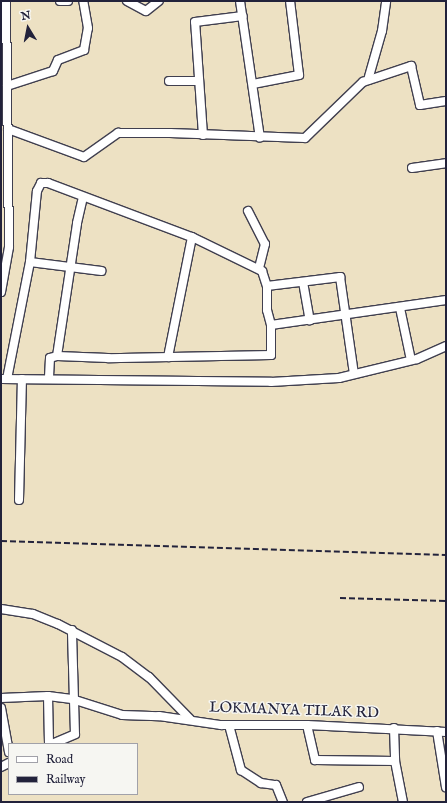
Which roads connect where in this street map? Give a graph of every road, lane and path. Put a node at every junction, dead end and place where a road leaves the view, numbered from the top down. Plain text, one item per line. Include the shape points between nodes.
1 (6, 1) edge
2 (60, 1) edge
3 (68, 1) edge
4 (83, 1) edge
5 (127, 1) edge
6 (159, 1) edge
7 (240, 1) edge
8 (290, 1) edge
9 (386, 1) edge
10 (243, 16) junction
11 (4, 68) edge
12 (368, 80) junction
13 (169, 81) dead end
14 (198, 81) junction
15 (253, 84) junction
16 (7, 86) junction
17 (446, 101) edge
18 (6, 132) edge
19 (203, 135) junction
20 (260, 138) junction
21 (446, 163) edge
22 (412, 168) dead end
23 (83, 198) junction
24 (248, 211) dead end
25 (192, 238) junction
26 (30, 262) junction
27 (70, 267) junction
28 (259, 268) junction
29 (100, 271) dead end
30 (303, 282) junction
31 (267, 286) junction
32 (1, 292) edge
33 (446, 300) edge
34 (400, 308) junction
35 (346, 314) junction
36 (310, 320) junction
37 (271, 325) junction
38 (446, 346) edge
39 (57, 356) junction
40 (168, 357) junction
41 (410, 360) junction
42 (354, 374) junction
43 (4, 379) edge
44 (22, 379) junction
45 (49, 379) junction
46 (19, 500) dead end
47 (1, 609) edge
48 (72, 630) junction
49 (48, 696) junction
50 (1, 698) edge
51 (72, 699) junction
52 (1, 708) edge
53 (190, 719) junction
54 (229, 725) junction
55 (306, 725) junction
56 (394, 728) junction
57 (437, 731) junction
58 (446, 732) edge
59 (50, 743) edge
60 (52, 743) edge
61 (8, 746) edge
62 (395, 761) junction
63 (446, 783) edge
64 (359, 787) dead end
65 (283, 802) edge
66 (307, 802) edge
67 (403, 802) edge

1 - 11 street
2 - 3 street
4 - 16 street via 88,28 84,50 58,60 53,71
5 - 6 street via 146,11
7 - 10 street
8 - 15 street via 299,75
9 - 12 street via 382,31
10 - 14 street via 195,22
10 - 15 street
11 - 16 street
12 - 17 street via 411,66 420,105
12 - 20 street via 305,138
13 - 14 street
14 - 19 street
15 - 20 street
16 - 18 street
18 - 19 street via 84,157 118,133
18 - 32 street via 9,247
19 - 20 street
21 - 22 street
23 - 25 street
23 - 26 street via 48,183 41,183 37,191
23 - 27 street
24 - 28 street via 265,244
25 - 28 street
25 - 40 street
26 - 27 street
26 - 43 street
27 - 29 street
27 - 39 street
28 - 31 street
30 - 31 street
30 - 35 street via 340,277
30 - 36 street
31 - 37 street via 267,310
33 - 34 street
34 - 35 street
34 - 41 street
35 - 36 street
35 - 42 street
36 - 37 street
37 - 40 street via 271,355
38 - 41 street
39 - 40 street
39 - 45 street via 50,358
41 - 42 street
42 - 45 street via 339,378 272,382
43 - 44 street
44 - 45 street
44 - 46 street
47 - 48 street via 32,614
48 - 51 street
48 - 53 street via 122,657 149,677
49 - 50 street, LOKMANYA TILAK RD
49 - 51 street, LOKMANYA TILAK RD
49 - 59 street
51 - 53 street, LOKMANYA TILAK RD via 122,715
51 - 60 street via 75,734
52 - 61 street
53 - 54 street, LOKMANYA TILAK RD
54 - 55 street, LOKMANYA TILAK RD
54 - 65 street via 241,770 261,783 276,785
55 - 56 street, LOKMANYA TILAK RD
55 - 62 street via 314,760
56 - 57 street, LOKMANYA TILAK RD
56 - 62 street
57 - 58 street, LOKMANYA TILAK RD
57 - 63 street
62 - 67 street
64 - 66 street

